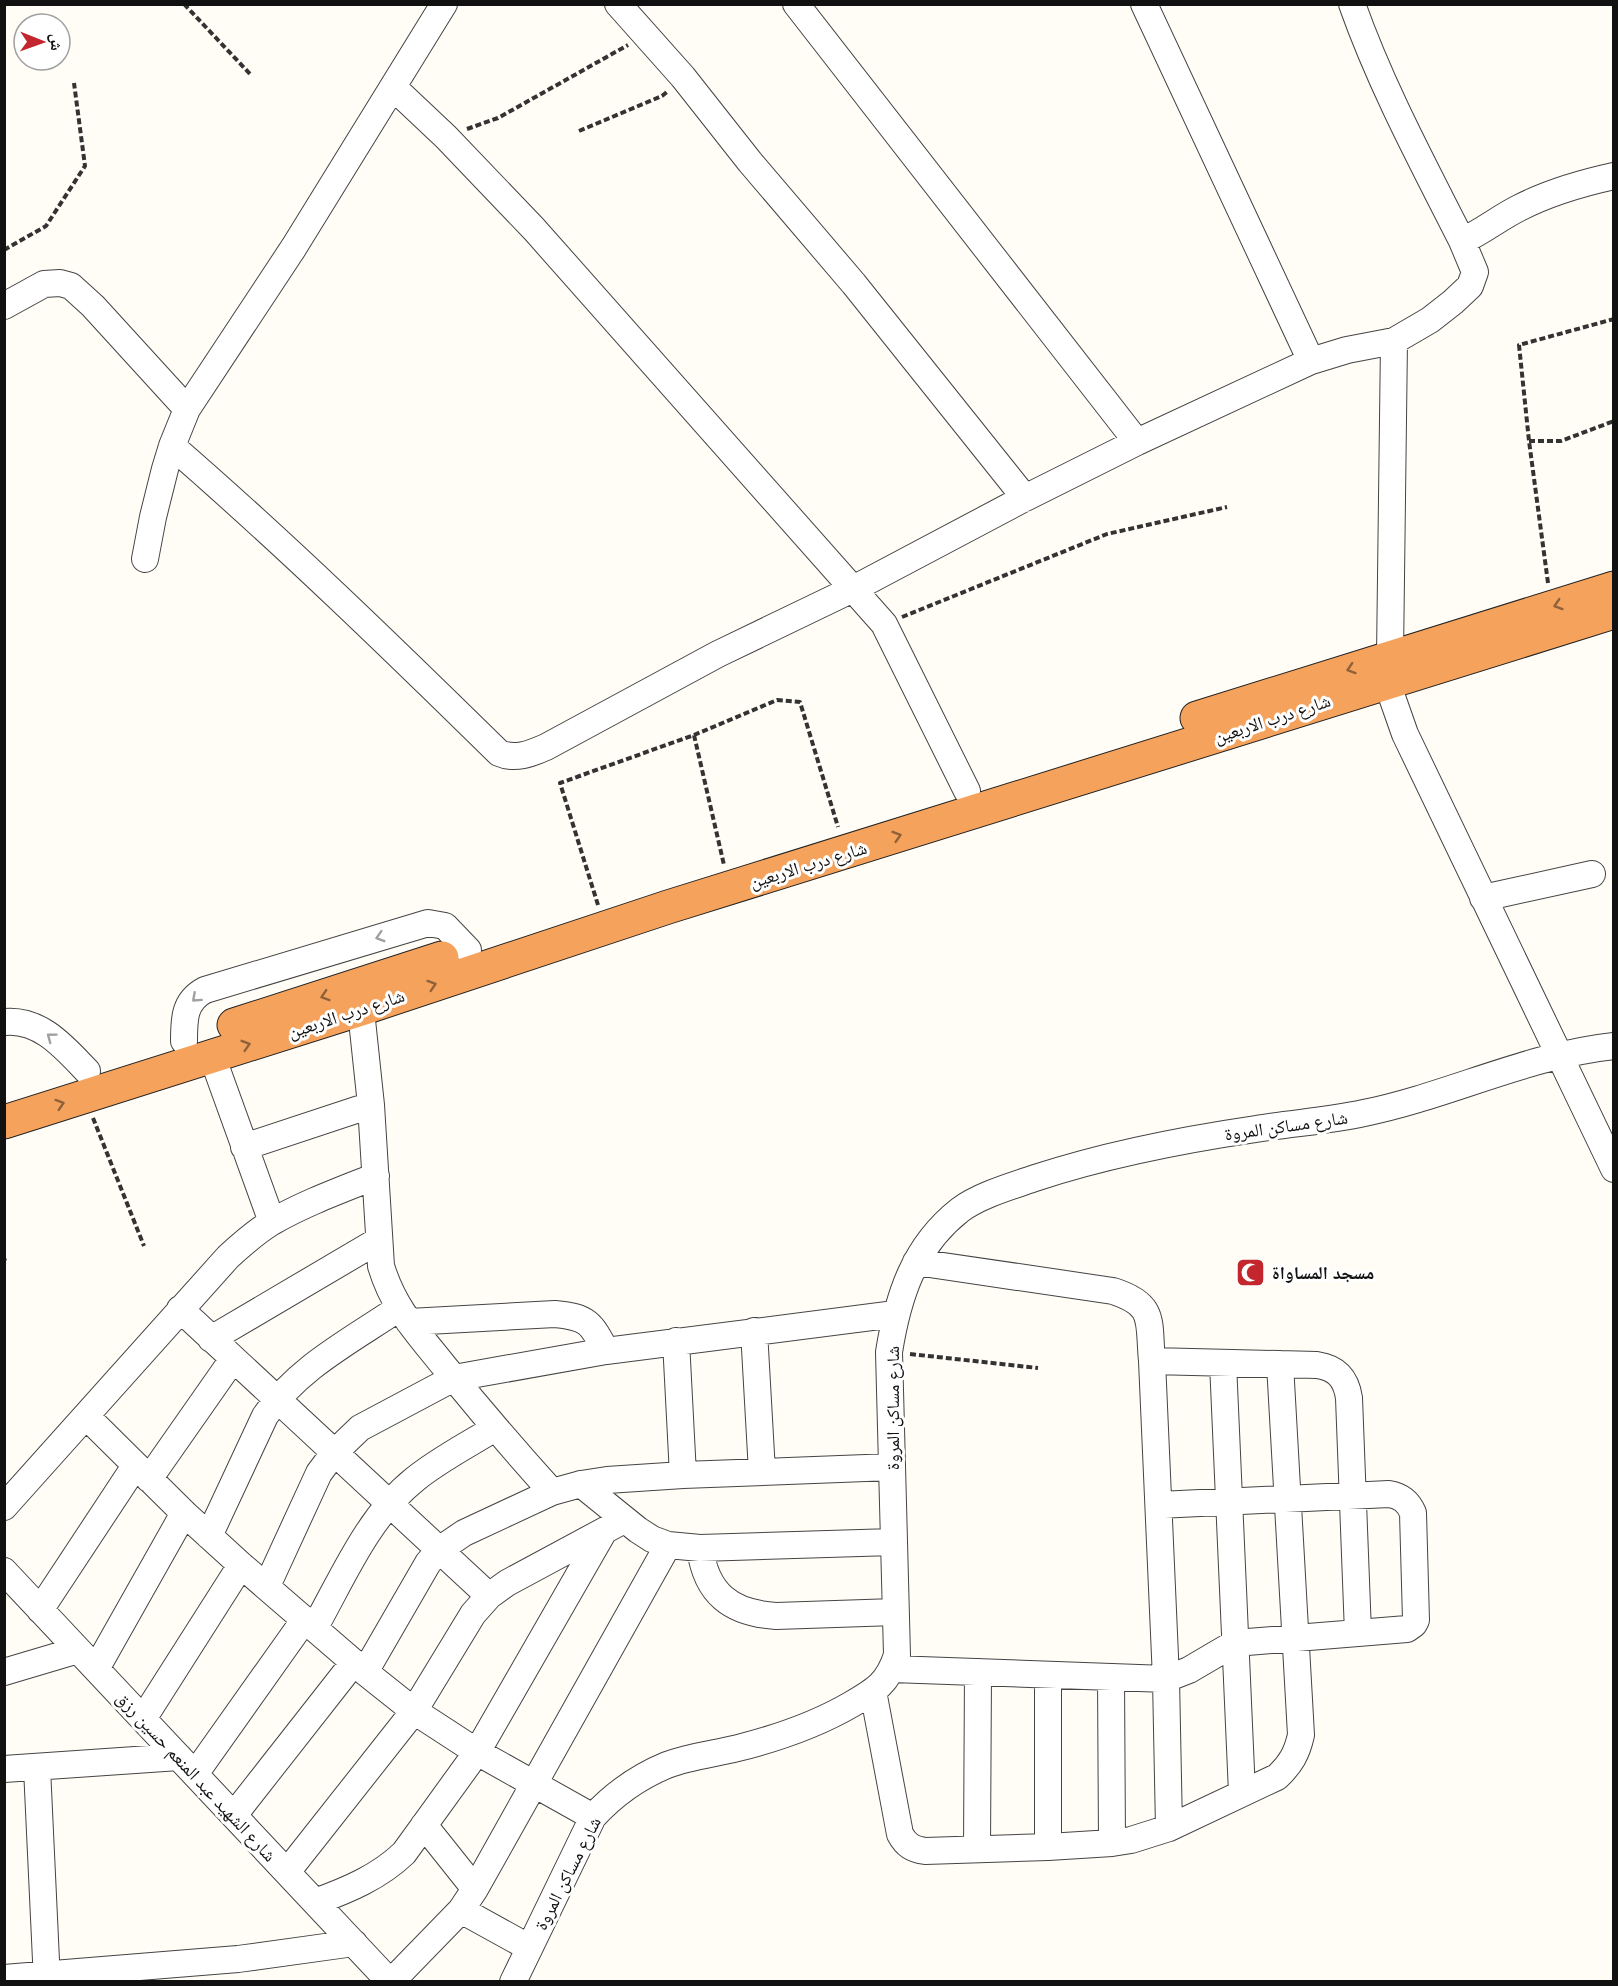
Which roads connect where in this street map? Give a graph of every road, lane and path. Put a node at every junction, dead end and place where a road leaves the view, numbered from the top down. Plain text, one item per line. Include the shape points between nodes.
1 (184, 4) edge
2 (444, 4) edge
3 (618, 4) edge
4 (796, 4) edge
5 (1144, 4) edge
6 (1352, 4) edge
7 (645, 36) junction
8 (251, 75) dead end
9 (683, 77) junction
10 (74, 83) dead end
11 (393, 87) junction
12 (579, 131) dead end
13 (446, 137) junction
14 (1614, 176) edge
15 (1462, 241) junction
16 (4, 250) edge
17 (4, 306) edge
18 (1614, 319) edge
19 (1394, 341) junction
20 (1311, 361) junction
21 (187, 410) junction
22 (1614, 421) edge
23 (1529, 441) junction
24 (1137, 442) junction
25 (172, 446) junction
26 (1025, 498) junction
27 (1227, 507) dead end
28 (145, 559) dead end
29 (855, 588) junction
30 (1614, 588) edge
31 (1551, 608) junction
32 (1614, 612) edge
33 (884, 624) junction
34 (1390, 668) junction
35 (694, 735) junction
36 (967, 791) junction
37 (839, 831) junction
38 (724, 868) junction
39 (1592, 874) dead end
40 (666, 897) junction
41 (1483, 898) junction
42 (599, 908) junction
43 (468, 950) junction
44 (360, 997) junction
45 (4, 1022) edge
46 (1614, 1046) edge
47 (198, 1048) junction
48 (1559, 1056) junction
49 (86, 1084) junction
50 (4, 1098) edge
51 (371, 1105) junction
52 (4, 1122) edge
53 (244, 1147) junction
54 (1614, 1169) edge
55 (375, 1176) junction
56 (272, 1222) junction
57 (380, 1240) junction
58 (144, 1246) dead end
59 (916, 1262) junction
60 (180, 1309) junction
61 (895, 1314) junction
62 (404, 1315) junction
63 (754, 1331) junction
64 (211, 1339) junction
65 (676, 1341) junction
66 (606, 1350) junction
67 (889, 1352) junction
68 (233, 1359) junction
69 (1152, 1362) junction
70 (1223, 1363) junction
71 (1280, 1364) junction
72 (1038, 1368) dead end
73 (454, 1378) junction
74 (276, 1399) junction
75 (86, 1416) junction
76 (495, 1428) junction
77 (334, 1453) junction
78 (892, 1467) junction
79 (142, 1472) junction
80 (762, 1472) junction
81 (683, 1475) junction
82 (581, 1484) junction
83 (552, 1492) junction
84 (1353, 1496) junction
85 (1289, 1499) junction
86 (1229, 1502) junction
87 (390, 1504) junction
88 (1158, 1505) junction
89 (4, 1507) edge
90 (184, 1513) junction
91 (614, 1525) junction
92 (209, 1536) junction
93 (894, 1542) junction
94 (668, 1545) junction
95 (700, 1548) junction
96 (439, 1550) junction
97 (240, 1565) junction
98 (4, 1571) edge
99 (267, 1586) junction
100 (489, 1596) junction
101 (40, 1610) junction
102 (895, 1612) junction
103 (310, 1623) junction
104 (1358, 1633) junction
105 (1296, 1638) junction
106 (1235, 1643) junction
107 (78, 1650) junction
108 (359, 1667) junction
109 (96, 1669) junction
110 (892, 1669) junction
111 (4, 1672) edge
112 (978, 1672) junction
113 (1048, 1675) junction
114 (1111, 1677) junction
115 (1166, 1679) junction
116 (873, 1691) junction
117 (414, 1711) junction
118 (143, 1719) junction
119 (477, 1752) junction
120 (187, 1766) junction
121 (36, 1768) junction
122 (4, 1769) edge
123 (534, 1783) junction
124 (1242, 1793) junction
125 (234, 1815) junction
126 (593, 1817) junction
127 (424, 1825) junction
128 (1169, 1828) junction
129 (1112, 1843) junction
130 (1048, 1847) junction
131 (977, 1849) junction
132 (287, 1872) junction
133 (475, 1889) junction
134 (315, 1902) junction
135 (461, 1910) junction
136 (354, 1943) junction
137 (528, 1947) junction
138 (4, 1978) edge
139 (47, 1978) edge
140 (390, 1982) edge
141 (513, 1982) edge

1 - 8 path
2 - 11 street
3 - 7 street
4 - 24 street
5 - 20 street
6 - 15 street via 1418,155
7 - 9 street
7 - 13 path via 498,118
9 - 12 path via 662,96
9 - 26 street
10 - 16 path via 86,166 46,226
11 - 13 street
11 - 21 street
13 - 29 street via 534,229
14 - 15 street via 1562,190 1519,208
15 - 19 street via 1475,272 1470,286 1430,320
17 - 21 street via 44,284 71,286
18 - 23 path via 1519,345
19 - 20 street
19 - 34 street
20 - 24 street
21 - 25 street
22 - 23 path via 1562,441
23 - 31 path
24 - 26 street
25 - 28 street
25 - 29 street via 354,610 506,756 530,754 546,747 718,654
26 - 29 street
27 - 33 path via 1107,534
29 - 33 street
30 -> 31 highway, شارع درب الاربعين
31 - 34 highway, شارع درب الاربعين
32 - 34 highway, شارع درب الاربعين
33 - 36 street
34 -> 36 highway, شارع درب الاربعين
40 -> 34 highway, شارع درب الاربعين
34 - 41 street via 1392,697 1405,734
35 - 37 path via 777,700 800,702
35 - 38 path
35 - 42 path via 560,783
36 - 37 highway, شارع درب الاربعين
37 - 38 highway, شارع درب الاربعين
38 - 40 highway, شارع درب الاربعين
39 - 41 street
40 - 42 highway, شارع درب الاربعين
44 -> 40 highway, شارع درب الاربعين
41 - 48 street
42 - 43 highway, شارع درب الاربعين
43 - 44 highway, شارع درب الاربعين
43 -> 47 street via 445,926 428,923 205,990 189,1003 184,1022
44 - 47 highway, شارع درب الاربعين
44 - 51 street
49 -> 45 street via 57,1041 41,1030 14,1021
46 - 48 street, شارع مساكن المروة
47 - 49 highway, شارع درب الاربعين
47 - 53 street
48 - 54 street
48 - 59 street, شارع مساكن المروة via 1364,1113 1170,1143 1070,1167 994,1193 962,1209 934,1234
49 - 50 highway, شارع درب الاربعين
52 -> 49 highway, شارع درب الاربعين
49 - 58 path
51 - 53 street
51 - 55 street
53 - 56 street
55 - 56 street
55 - 57 street
56 - 60 street via 228,1257
57 - 62 street via 381,1266 388,1288
57 - 64 street
59 - 61 street, شارع مساكن المروة
59 - 69 street via 1130,1297 1148,1316
60 - 64 street
60 - 75 street
61 - 63 street
61 - 67 street, شارع مساكن المروة
62 - 66 street via 575,1316 595,1329
62 - 73 street
62 - 74 street via 304,1373
63 - 65 street
63 - 80 street
64 - 68 street
65 - 66 street
65 - 81 street
66 - 73 street
67 - 72 path
67 - 78 street, شارع مساكن المروة
68 - 74 street
68 - 79 street
69 - 70 street
69 - 88 street
70 - 71 street
70 - 86 street
71 - 84 street via 1330,1367 1341,1374 1347,1385
71 - 85 street
73 - 76 street
73 - 77 street via 360,1428
74 - 77 street
74 - 92 street
75 - 79 street
75 - 89 street
76 - 83 street
76 - 87 street via 415,1479
77 - 87 street
77 - 99 street via 319,1473
78 - 80 street
78 - 93 street, شارع مساكن المروة
79 - 90 street
79 - 101 street
80 - 81 street
81 - 82 street
82 - 83 street
82 - 91 street
83 - 96 street via 464,1533
84 - 85 street
84 - 104 street
84 - 104 street via 1397,1496 1410,1505 1414,1521 1414,1624 1407,1629
85 - 86 street
85 - 105 street
86 - 88 street
86 - 106 street
87 - 96 street
87 - 103 street
88 - 115 street
90 - 92 street
90 - 109 street
91 - 94 street
91 - 100 street via 507,1582
91 - 119 street
92 - 97 street
93 - 95 street
93 - 102 street, شارع مساكن المروة
94 - 95 street
94 - 123 street
95 - 102 street via 703,1568 724,1599 758,1615
96 - 100 street
96 - 108 street
97 - 99 street
97 - 118 street
98 - 101 street, شارع الشهيد عبد المنعم حسين رزق
99 - 103 street
100 - 117 street via 473,1614
101 - 107 street, شارع الشهيد عبد المنعم حسين رزق
102 - 110 street, شارع مساكن المروة via 897,1655
103 - 108 street
103 - 120 street
104 - 105 street
105 - 106 street
105 - 124 street via 1302,1735 1297,1751 1277,1777
106 - 115 street
106 - 124 street
107 - 109 street, شارع الشهيد عبد المنعم حسين رزق
107 - 111 street
108 - 117 street
108 - 125 street
109 - 118 street, شارع الشهيد عبد المنعم حسين رزق
110 - 112 street
110 - 116 street, شارع مساكن المروة
112 - 113 street
112 - 131 street
113 - 114 street
113 - 130 street
114 - 115 street
114 - 129 street
115 - 128 street
116 - 126 street, شارع مساكن المروة via 829,1718 787,1735 689,1758 657,1770 627,1786
116 - 131 street via 900,1834 905,1843 914,1850 925,1851
117 - 119 street
117 - 132 street
118 - 120 street, شارع الشهيد عبد المنعم حسين رزق
119 - 123 street
119 - 127 street
120 - 121 street
120 - 125 street, شارع الشهيد عبد المنعم حسين رزق
121 - 122 street
121 - 139 street
123 - 126 street
123 - 133 street
124 - 128 street
125 - 132 street, شارع الشهيد عبد المنعم حسين رزق
126 - 137 street, شارع مساكن المروة
127 - 133 street
127 - 134 street via 393,1863 369,1879
128 - 129 street
129 - 130 street
130 - 131 street
132 - 134 street, شارع الشهيد عبد المنعم حسين رزق
133 - 135 street
134 - 136 street, شارع الشهيد عبد المنعم حسين رزق
135 - 137 street
135 - 140 street
136 - 139 street
136 - 140 street, شارع الشهيد عبد المنعم حسين رزق
137 - 141 street, شارع مساكن المروة
138 - 139 street

